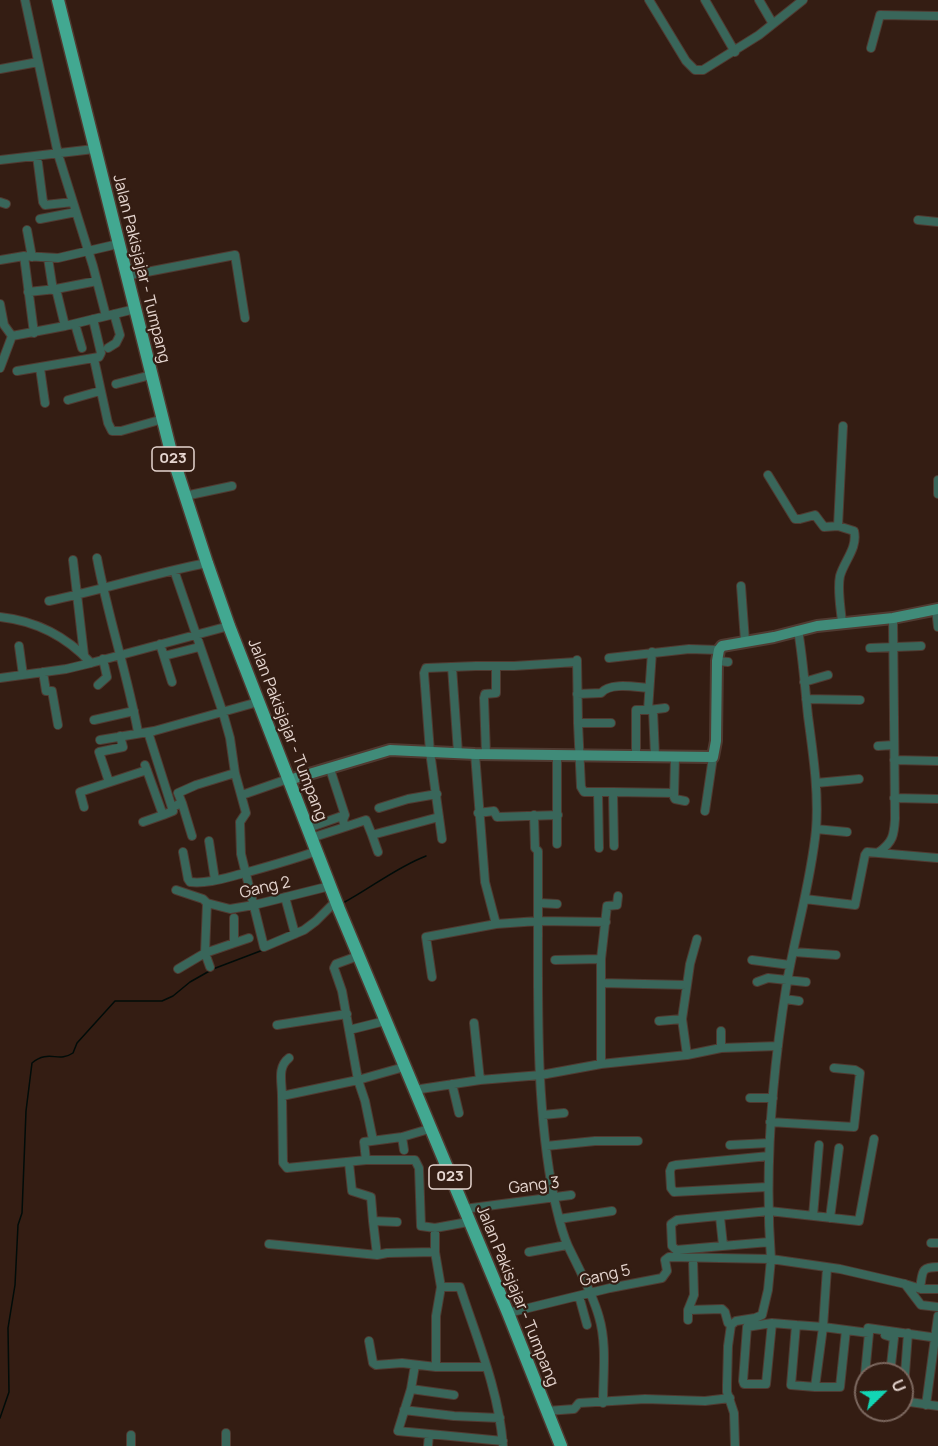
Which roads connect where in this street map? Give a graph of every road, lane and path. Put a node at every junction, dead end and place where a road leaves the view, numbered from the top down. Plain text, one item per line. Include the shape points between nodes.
1 (25, 0) edge
2 (58, 0) edge
3 (649, 0) edge
4 (705, 0) edge
5 (759, 0) edge
6 (803, 0) edge
7 (938, 16) edge
8 (773, 24) junction
9 (871, 48) dead end
10 (735, 52) junction
11 (38, 62) junction
12 (0, 69) edge
13 (94, 149) junction
14 (58, 154) junction
15 (37, 156) junction
16 (0, 160) edge
17 (73, 202) junction
18 (76, 212) junction
19 (40, 219) dead end
20 (918, 220) dead end
21 (938, 222) edge
22 (27, 230) dead end
23 (118, 244) junction
24 (88, 251) junction
25 (28, 257) junction
26 (48, 258) junction
27 (0, 260) edge
28 (126, 276) junction
29 (97, 281) junction
30 (55, 289) junction
31 (28, 292) junction
32 (0, 304) edge
33 (135, 309) junction
34 (110, 315) junction
35 (245, 318) dead end
36 (93, 319) junction
37 (75, 324) junction
38 (64, 326) junction
39 (34, 333) junction
40 (12, 336) junction
41 (82, 348) dead end
42 (108, 348) dead end
43 (94, 359) junction
44 (0, 368) edge
45 (40, 368) junction
46 (17, 371) dead end
47 (152, 375) junction
48 (116, 384) dead end
49 (100, 391) junction
50 (68, 400) dead end
51 (45, 403) dead end
52 (163, 419) junction
53 (843, 426) dead end
54 (768, 475) dead end
55 (938, 480) edge
56 (232, 486) dead end
57 (938, 494) edge
58 (185, 496) junction
59 (838, 526) junction
60 (97, 558) dead end
61 (73, 560) dead end
62 (207, 563) junction
63 (174, 570) junction
64 (741, 586) dead end
65 (104, 589) junction
66 (77, 595) junction
67 (49, 601) dead end
68 (937, 609) edge
69 (0, 617) edge
70 (893, 618) junction
71 (842, 623) junction
72 (229, 626) junction
73 (938, 627) edge
74 (799, 635) junction
75 (196, 636) junction
76 (745, 641) junction
77 (160, 644) junction
78 (19, 646) dead end
79 (921, 646) dead end
80 (199, 647) junction
81 (894, 647) junction
82 (870, 648) dead end
83 (652, 652) junction
84 (119, 654) junction
85 (84, 655) junction
86 (164, 656) junction
87 (609, 658) dead end
88 (721, 658) junction
89 (103, 660) junction
90 (91, 663) junction
91 (496, 666) junction
92 (452, 667) junction
93 (43, 672) junction
94 (22, 675) junction
95 (828, 675) dead end
96 (0, 678) edge
97 (172, 682) dead end
98 (804, 682) junction
99 (98, 685) dead end
100 (649, 688) junction
101 (577, 694) junction
102 (806, 699) junction
103 (860, 700) dead end
104 (258, 702) junction
105 (665, 708) dead end
106 (650, 710) junction
107 (134, 711) junction
108 (223, 713) junction
109 (94, 720) dead end
110 (578, 723) junction
111 (611, 723) dead end
112 (58, 725) dead end
113 (138, 732) junction
114 (148, 732) junction
115 (120, 736) junction
116 (100, 740) dead end
117 (893, 745) junction
118 (878, 746) dead end
119 (430, 752) junction
120 (459, 753) junction
121 (481, 754) junction
122 (581, 755) junction
123 (557, 756) junction
124 (636, 756) junction
125 (655, 756) junction
126 (675, 757) junction
127 (713, 757) junction
128 (894, 760) junction
129 (938, 761) edge
130 (330, 769) junction
131 (235, 773) junction
132 (859, 779) dead end
133 (289, 780) junction
134 (109, 782) junction
135 (816, 783) junction
136 (598, 792) junction
137 (613, 792) junction
138 (674, 793) junction
139 (437, 794) junction
140 (242, 795) junction
141 (894, 798) junction
142 (938, 799) edge
143 (685, 801) dead end
144 (182, 803) junction
145 (173, 806) junction
146 (84, 807) dead end
147 (380, 808) dead end
148 (705, 811) dead end
149 (478, 813) junction
150 (163, 815) junction
151 (345, 815) junction
152 (534, 815) junction
153 (558, 815) junction
154 (439, 817) junction
155 (143, 822) dead end
156 (345, 827) junction
157 (816, 829) junction
158 (847, 832) dead end
159 (310, 833) junction
160 (372, 835) junction
161 (192, 836) dead end
162 (442, 839) dead end
163 (208, 841) dead end
164 (557, 844) dead end
165 (614, 846) dead end
166 (599, 848) dead end
167 (317, 851) junction
168 (183, 852) dead end
169 (378, 852) dead end
170 (879, 852) junction
171 (936, 858) dead end
172 (245, 872) junction
173 (215, 880) junction
174 (330, 886) junction
175 (176, 890) dead end
176 (618, 896) dead end
177 (285, 897) junction
178 (805, 899) junction
179 (207, 903) junction
180 (539, 903) junction
181 (337, 904) junction
182 (557, 904) dead end
183 (254, 905) junction
184 (234, 918) dead end
185 (538, 921) junction
186 (606, 922) junction
187 (496, 924) junction
188 (295, 934) junction
189 (249, 938) dead end
190 (698, 939) dead end
191 (234, 943) junction
192 (794, 952) junction
193 (206, 953) junction
194 (836, 955) dead end
195 (358, 956) junction
196 (601, 959) junction
197 (555, 960) dead end
198 (753, 960) dead end
199 (790, 965) junction
200 (210, 967) dead end
201 (178, 969) dead end
202 (432, 977) dead end
203 (788, 980) junction
204 (601, 982) junction
205 (757, 982) dead end
206 (806, 982) dead end
207 (687, 986) junction
208 (785, 999) junction
209 (799, 1001) dead end
210 (347, 1014) junction
211 (682, 1019) junction
212 (659, 1020) dead end
213 (385, 1021) junction
214 (474, 1023) dead end
215 (277, 1025) dead end
216 (349, 1030) junction
217 (721, 1031) dead end
218 (778, 1046) junction
219 (721, 1048) junction
220 (687, 1054) junction
221 (289, 1058) dead end
222 (601, 1064) junction
223 (404, 1067) junction
224 (834, 1068) dead end
225 (541, 1075) junction
226 (358, 1080) junction
227 (480, 1080) junction
228 (452, 1084) junction
229 (414, 1090) junction
230 (282, 1096) junction
231 (750, 1098) dead end
232 (773, 1098) junction
233 (459, 1113) dead end
234 (564, 1113) dead end
235 (543, 1115) junction
236 (771, 1122) junction
237 (429, 1129) junction
238 (402, 1137) junction
239 (874, 1139) dead end
240 (373, 1140) junction
241 (638, 1141) dead end
242 (768, 1143) junction
243 (730, 1145) dead end
244 (819, 1145) dead end
245 (546, 1146) junction
246 (839, 1148) dead end
247 (404, 1150) dead end
248 (769, 1156) junction
249 (366, 1160) junction
250 (349, 1163) junction
251 (767, 1187) junction
252 (572, 1195) dead end
253 (554, 1196) junction
254 (464, 1209) junction
255 (612, 1211) dead end
256 (769, 1211) junction
257 (813, 1216) junction
258 (720, 1217) junction
259 (831, 1218) junction
260 (559, 1219) junction
261 (373, 1221) junction
262 (397, 1222) dead end
263 (468, 1222) junction
264 (435, 1228) junction
265 (769, 1242) junction
266 (269, 1244) dead end
267 (567, 1245) junction
268 (723, 1245) junction
269 (435, 1252) junction
270 (529, 1252) dead end
271 (377, 1256) junction
272 (693, 1258) junction
273 (771, 1259) junction
274 (938, 1267) edge
275 (827, 1268) junction
276 (905, 1284) junction
277 (441, 1287) junction
278 (920, 1288) junction
279 (938, 1289) edge
280 (591, 1294) junction
281 (579, 1296) junction
282 (938, 1307) edge
283 (688, 1310) junction
284 (508, 1313) junction
285 (938, 1317) edge
286 (688, 1320) dead end
287 (772, 1323) junction
288 (587, 1325) dead end
289 (731, 1325) junction
290 (796, 1325) junction
291 (823, 1327) junction
292 (846, 1330) junction
293 (869, 1331) junction
294 (908, 1333) junction
295 (936, 1338) edge
296 (369, 1341) dead end
297 (866, 1362) edge
298 (891, 1362) edge
299 (415, 1365) junction
300 (486, 1366) junction
301 (436, 1367) junction
302 (815, 1387) junction
303 (411, 1389) junction
304 (454, 1395) dead end
305 (730, 1398) junction
306 (603, 1402) junction
307 (926, 1405) junction
308 (938, 1406) edge
309 (404, 1410) junction
310 (547, 1411) junction
311 (500, 1418) junction
312 (226, 1432) dead end
313 (429, 1434) junction
314 (131, 1436) dead end
315 (463, 1442) edge
316 (503, 1444) edge
317 (131, 1446) edge
318 (226, 1446) edge
319 (428, 1446) edge
320 (561, 1446) edge
321 (735, 1446) edge

1 - 11 street
2 - 13 main road, Jalan Pakisjajar - Tumpang / 023
3 - 10 street via 695,70 703,70
4 - 10 street
5 - 8 street
6 - 8 street
7 - 9 street via 880,15
8 - 10 street
11 - 12 street
11 - 14 street
13 - 14 street
13 - 23 main road, Jalan Pakisjajar - Tumpang / 023
14 - 15 street
14 - 17 street
15 - 16 street
15 - 17 street via 45,205
17 - 18 street
18 - 19 street
18 - 24 street
20 - 21 street
22 - 25 street
23 - 24 street
23 - 28 main road, Jalan Pakisjajar - Tumpang / 023
24 - 26 street
24 - 29 street
25 - 26 street
25 - 27 street
25 - 31 street
26 - 30 street
28 - 33 main road, Jalan Pakisjajar - Tumpang / 023
28 - 35 street via 235,255
29 - 30 street
29 - 34 street
30 - 31 street
30 - 38 street
31 - 39 street
32 - 40 street via 4,325
33 - 34 street
33 - 47 main road, Jalan Pakisjajar - Tumpang / 023
34 - 36 street
34 - 42 street via 120,335 116,344
36 - 37 street
36 - 43 street via 101,353
37 - 38 street
37 - 41 street
38 - 39 street
39 - 40 street
40 - 44 street
43 - 45 street
43 - 49 street
45 - 46 street
45 - 51 street
47 - 48 street
47 - 52 main road, Jalan Pakisjajar - Tumpang / 023
49 - 50 street
49 - 52 street via 112,431 121,432
52 - 58 main road, Jalan Pakisjajar - Tumpang / 023
53 - 59 street
54 - 59 street via 795,519 815,515 820,525
55 - 57 street
56 - 58 street
58 - 62 main road, Jalan Pakisjajar - Tumpang / 023
59 - 71 street via 855,534 852,553 840,576
60 - 65 street
61 - 66 street
62 - 63 street
62 - 72 main road, Jalan Pakisjajar - Tumpang / 023
63 - 65 street
63 - 75 street
64 - 76 street
65 - 66 street
65 - 84 street
66 - 67 street
66 - 85 street
68 - 70 street
68 - 73 street
69 - 85 street via 42,626
70 - 71 street
70 - 81 street
71 - 74 street
72 - 75 street
72 - 104 main road, Jalan Pakisjajar - Tumpang / 023
74 - 76 street
74 - 98 street
75 - 77 street
75 - 80 street
76 - 88 street via 725,644
77 - 84 street
77 - 86 street
78 - 94 street
79 - 81 street
80 - 86 street
80 - 108 street
81 - 82 street
81 - 117 street
83 - 87 street
83 - 88 street via 688,649
83 - 100 street
84 - 89 street
84 - 107 street
85 - 90 street
86 - 97 street
88 - 127 street
89 - 90 street
89 - 99 street via 107,677
90 - 93 street
91 - 92 street
91 - 101 street via 577,661
91 - 121 street via 496,693 485,694 484,698
92 - 119 street via 425,670
92 - 120 street
93 - 94 street
93 - 112 street via 46,691 52,691
94 - 96 street
95 - 98 street
98 - 102 street
100 - 101 street via 607,688 601,693
100 - 106 street
101 - 110 street
102 - 103 street
102 - 135 street
104 - 108 street
104 - 133 main road, Jalan Pakisjajar - Tumpang / 023
105 - 106 street
106 - 124 street via 636,710
106 - 125 street
107 - 109 street
107 - 113 street
108 - 114 street
108 - 131 street
110 - 111 street
110 - 122 street
113 - 114 street
113 - 115 street
114 - 145 street
115 - 116 street
115 - 134 street via 123,747 99,752
117 - 118 street
117 - 128 street
119 - 120 street
119 - 130 street via 390,750
119 - 139 street
120 - 121 street
121 - 123 street
121 - 149 street
122 - 123 street
122 - 124 street
122 - 136 street via 582,791
123 - 153 street
124 - 125 street
125 - 126 street
126 - 127 street
126 - 138 street
127 - 148 street
128 - 129 street
128 - 141 street
130 - 133 street
130 - 151 street
131 - 140 street
131 - 144 street via 178,793
132 - 135 street
133 - 140 street
133 - 159 main road, Jalan Pakisjajar - Tumpang / 023
134 - 146 street via 80,793
134 - 150 street via 146,767
135 - 157 street
136 - 137 street
136 - 166 street
137 - 138 street
137 - 165 street
138 - 143 street via 675,799
139 - 147 street
139 - 154 street
140 - 172 street via 246,813 239,834
141 - 142 street
141 - 170 street via 894,836
144 - 145 street
144 - 161 street
145 - 150 street via 174,811
149 - 152 street via 494,811 496,817
149 - 187 street via 485,882
150 - 155 street
151 - 156 street
151 - 159 street
152 - 153 street
152 - 180 street
153 - 164 street
154 - 160 street
154 - 162 street
156 - 159 street
156 - 160 street via 366,820
157 - 158 street
157 - 178 street
159 - 167 main road, Jalan Pakisjajar - Tumpang / 023
160 - 169 street
163 - 173 street
167 - 172 street
167 - 174 main road, Jalan Pakisjajar - Tumpang / 023
168 - 173 street via 190,882
170 - 171 street
170 - 178 street via 865,855 855,905
172 - 173 street
172 - 183 street
174 - 177 street, Gang 2
174 - 181 main road, Jalan Pakisjajar - Tumpang / 023
175 - 179 street, Gang 2 via 203,898
176 - 186 street via 617,905 607,906
177 - 183 street, Gang 2
177 - 188 street
178 - 192 street
179 - 183 street, Gang 2 via 230,909
179 - 193 street
180 - 182 street
180 - 185 street
181 - 188 street
181 - 195 main road, Jalan Pakisjajar - Tumpang / 023
183 - 188 street via 264,947
184 - 191 street
185 - 186 street
185 - 187 street
185 - 225 street
186 - 196 street
187 - 202 street via 426,937
189 - 191 street
190 - 207 street
191 - 193 street
192 - 194 street
192 - 199 street
193 - 200 street
193 - 201 street
195 - 210 street via 334,966
195 - 213 main road, Jalan Pakisjajar - Tumpang / 023
196 - 197 street
196 - 204 street
198 - 199 street
199 - 203 street
203 - 205 street
203 - 206 street
203 - 208 street
204 - 207 street
204 - 222 street
207 - 211 street
208 - 209 street
208 - 218 street
210 - 215 street
210 - 216 street
211 - 212 street
211 - 220 street
213 - 216 street
213 - 223 main road, Jalan Pakisjajar - Tumpang / 023
214 - 227 street
216 - 226 street
217 - 219 street
218 - 219 street
218 - 232 street
219 - 220 street
220 - 222 street
221 - 230 street via 281,1070
222 - 225 street
223 - 226 street
223 - 229 main road, Jalan Pakisjajar - Tumpang / 023
224 - 236 street via 860,1073 854,1127
225 - 227 street
225 - 235 street
226 - 230 street
226 - 240 street
227 - 228 street
228 - 229 street
228 - 233 street
229 - 237 main road, Jalan Pakisjajar - Tumpang / 023
230 - 250 street via 284,1166
231 - 232 street
232 - 236 street
234 - 235 street
235 - 245 street
236 - 242 street
237 - 238 street
237 - 254 main road, Jalan Pakisjajar - Tumpang / 023
238 - 240 street
238 - 247 street
239 - 259 street via 860,1220
240 - 249 street via 364,1143
241 - 245 street
242 - 243 street
242 - 248 street
244 - 257 street
245 - 253 street
246 - 259 street
248 - 251 street
248 - 251 street via 675,1165 670,1171 675,1192
249 - 250 street
249 - 264 street via 417,1162 420,1224
250 - 261 street via 352,1191 371,1197
251 - 256 street
252 - 253 street, Gang 3
253 - 254 street, Gang 3
253 - 260 street
254 - 263 main road, Jalan Pakisjajar - Tumpang / 023
255 - 260 street
256 - 257 street
256 - 258 street
256 - 265 street
257 - 259 street
258 - 268 street
258 - 268 street via 673,1221 672,1246 679,1250
260 - 267 street
261 - 262 street
261 - 271 street
263 - 264 street
263 - 284 main road, Jalan Pakisjajar - Tumpang / 023
264 - 269 street
265 - 268 street
265 - 273 street
266 - 271 street
267 - 270 street
267 - 280 street
269 - 271 street
269 - 277 street
272 - 273 street
272 - 280 street, Gang 5 via 669,1257 662,1278
272 - 283 street via 694,1296
273 - 275 street
273 - 289 street via 762,1315 736,1320
274 - 278 street via 923,1269
275 - 276 street
275 - 291 street
276 - 278 street
276 - 282 street via 921,1305
277 - 300 street via 460,1287
277 - 301 street via 436,1316
278 - 279 street
280 - 281 street, Gang 5
280 - 306 street via 602,1334
281 - 284 street, Gang 5
281 - 288 street
283 - 286 street
283 - 289 street via 722,1309
284 - 310 main road, Jalan Pakisjajar - Tumpang / 023
285 - 295 street
287 - 287 street via 766,1384 744,1384 747,1327
287 - 290 street
289 - 305 street via 727,1385
290 - 291 street
290 - 302 street via 791,1385
291 - 292 street
291 - 302 street
292 - 293 street
292 - 302 street via 840,1387
293 - 294 street
293 - 297 street
293 - 298 street via 894,1337
294 - 295 street
294 - 307 street via 903,1401
295 - 307 street
296 - 299 street via 374,1364
299 - 301 street
299 - 303 street
300 - 301 street
300 - 311 street
303 - 304 street
303 - 309 street
305 - 306 street
305 - 321 street
306 - 310 street
307 - 308 street
309 - 311 street
309 - 313 street via 398,1431
310 - 320 main road, Jalan Pakisjajar - Tumpang / 023
311 - 316 street
312 - 318 street
313 - 315 street
313 - 319 street
314 - 317 street
315 - 316 street

